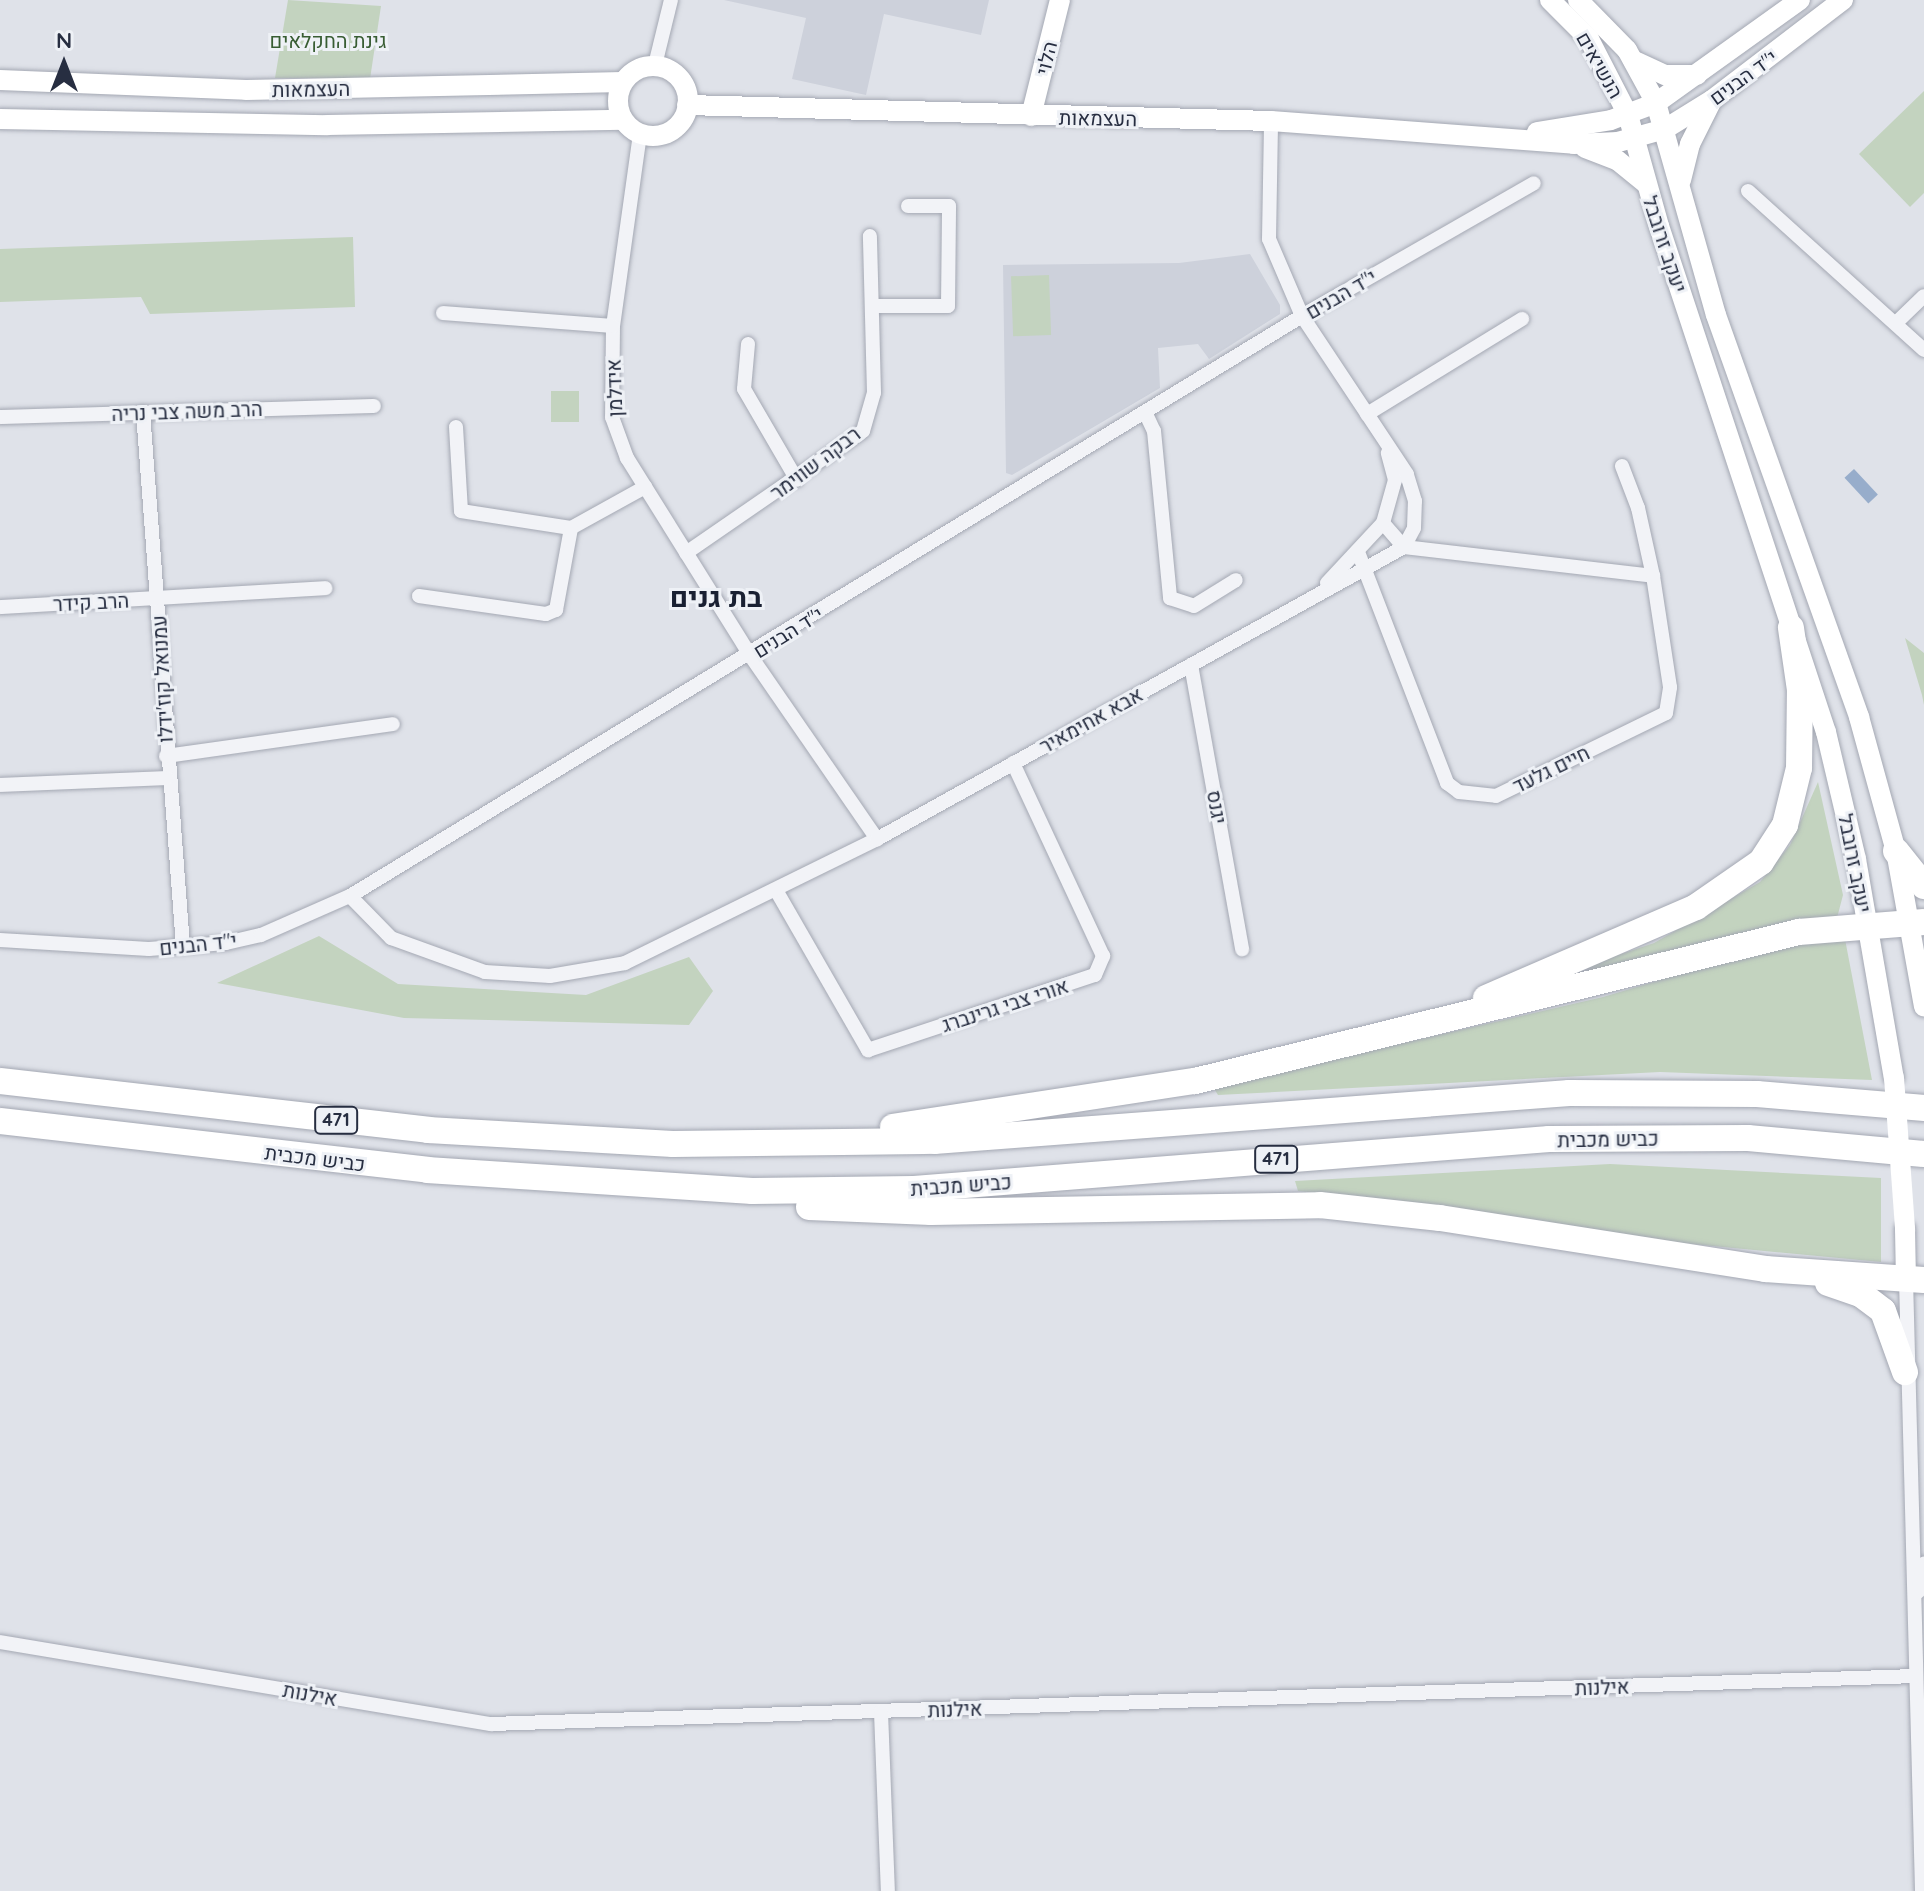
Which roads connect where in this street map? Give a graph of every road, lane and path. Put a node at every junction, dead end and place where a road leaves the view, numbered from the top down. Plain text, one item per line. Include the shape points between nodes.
1 (671, 0) edge
2 (1060, 0) edge
3 (1550, 0) edge
4 (1578, 0) edge
5 (1800, 0) edge
6 (1843, 0) edge
7 (1637, 62) junction
8 (655, 65) junction
9 (1701, 75) junction
10 (0, 80) edge
11 (623, 82) junction
12 (1712, 100) junction
13 (1656, 103) junction
14 (687, 105) junction
15 (1628, 115) junction
16 (1031, 116) junction
17 (0, 119) edge
18 (623, 120) junction
19 (1271, 121) junction
20 (1665, 129) junction
21 (640, 134) junction
22 (1509, 135) junction
23 (1634, 139) junction
24 (1574, 144) junction
25 (1534, 183) dead end
26 (1645, 183) junction
27 (1748, 191) dead end
28 (1681, 192) junction
29 (908, 206) dead end
30 (870, 236) dead end
31 (1924, 296) edge
32 (872, 306) junction
33 (443, 313) dead end
34 (1302, 316) junction
35 (1522, 319) dead end
36 (1897, 322) junction
37 (613, 326) junction
38 (748, 344) dead end
39 (1924, 350) edge
40 (374, 406) dead end
41 (143, 412) junction
42 (1145, 412) junction
43 (1367, 414) junction
44 (0, 417) edge
45 (456, 427) dead end
46 (1386, 444) junction
47 (1622, 466) dead end
48 (797, 480) junction
49 (645, 487) junction
50 (1383, 523) junction
51 (571, 528) junction
52 (1404, 547) junction
53 (1358, 552) junction
54 (686, 553) junction
55 (1366, 571) junction
56 (1653, 576) junction
57 (1236, 580) dead end
58 (325, 588) dead end
59 (1322, 589) junction
60 (419, 596) dead end
61 (158, 598) junction
62 (0, 607) edge
63 (1791, 628) junction
64 (750, 655) junction
65 (1191, 665) junction
66 (393, 724) dead end
67 (166, 756) junction
68 (1013, 763) junction
69 (167, 778) junction
70 (0, 785) edge
71 (877, 839) junction
72 (1896, 851) junction
73 (1924, 886) edge
74 (776, 890) junction
75 (350, 896) junction
76 (1917, 922) edge
77 (1867, 923) junction
78 (0, 940) edge
79 (183, 947) junction
80 (1242, 949) dead end
81 (1924, 1006) edge
82 (1361, 1043) junction
83 (0, 1081) edge
84 (1924, 1108) edge
85 (0, 1121) edge
86 (763, 1146) junction
87 (1924, 1154) edge
88 (655, 1187) junction
89 (1794, 1272) junction
90 (1915, 1279) edge
91 (1905, 1372) junction
92 (1924, 1564) edge
93 (1913, 1616) junction
94 (0, 1642) edge
95 (1916, 1676) junction
96 (881, 1712) junction
97 (888, 1891) edge
98 (1922, 1891) edge

1 - 8 street
2 - 16 main road, הלוי
3 - 15 main road, הנשיאים via 1589,39
4 - 7 main road, הנשיאים
5 - 9 main road, י''ד הבנים
6 - 12 main road, י''ד הבנים
7 - 9 main road via 1665,75
7 - 13 main road, הנשיאים
8 - 11 main road via 634,71
8 - 14 main road via 677,75
9 - 13 main road, י''ד הבנים
10 - 11 main road, העצמאות via 246,90
11 - 18 main road via 617,99
12 - 20 main road, י''ד הבנים
12 - 28 main road via 1688,150
13 - 15 main road, העצמאות
13 - 20 main road, הנשיאים
14 - 16 main road, העצמאות
14 - 21 main road via 674,129
15 - 22 main road, העצמאות
15 - 23 main road, הנשיאים
16 - 19 main road, העצמאות
17 - 18 main road, העצמאות via 327,125
18 - 21 main road
19 - 22 main road, העצמאות
19 - 34 street via 1269,239
20 - 23 main road, י''ד הבנים
20 - 28 main road, יעקב זרובבל
21 - 37 street, אידלמן
22 - 24 main road, העצמאות
23 - 24 main road, העצמאות
23 - 26 main road, יעקב זרובבל
24 - 26 main road via 1617,160
25 - 34 street, י"ד הבנים
26 - 63 main road, יעקב זרובבל
27 - 36 street
28 - 72 main road, יעקב זרובבל via 1716,315 1859,717
29 - 32 street via 949,206 948,306
30 - 32 street, רבקה שווימר
31 - 36 street
32 - 48 street, רבקה שווימר via 874,393 863,431
33 - 37 street
34 - 42 street, י"ד הבנים
34 - 43 street
35 - 43 street
36 - 39 street
37 - 49 street, אידלמן via 612,417
38 - 48 street via 744,389
40 - 41 street, הרב משה צבי נריה
41 - 44 street, הרב משה צבי נריה
41 - 61 street, עמנואל קוז'ידלו
42 - 57 street via 1154,431 1170,598 1194,606
42 - 64 street, י"ד הבנים
43 - 46 street
45 - 51 street via 461,511
46 - 50 street via 1395,480
46 - 52 street via 1407,474 1415,501 1414,528
47 - 56 street, חיים גלעד via 1638,508
48 - 54 street, רבקה שווימר
49 - 51 street
49 - 54 street, אידלמן
50 - 52 street
50 - 53 street
51 - 60 street via 556,610 546,614
52 - 55 street, אבא אחימאיר
52 - 56 street
53 - 55 street, חיים גלעד
53 - 59 street
54 - 64 street, אידלמן
55 - 56 street, חיים גלעד via 1447,783 1459,792 1496,796 1666,713 1670,687
55 - 59 street, אבא אחימאיר
58 - 61 street, הרב קידר
59 - 65 street, אבא אחימאיר
61 - 62 street, הרב קידר
61 - 67 street, עמנואל קוז'ידלו
63 - 77 main road, יעקב זרובבל via 1826,732
63 - 82 highway via 1800,690 1799,768 1785,825 1749,875 1696,907 1595,953
64 - 71 street, אידלמן
64 - 75 street, י"ד הבנים
65 - 68 street, אבא אחימאיר
65 - 80 street, יגנס
66 - 67 street
67 - 69 street, עמנואל קוז'ידלו
68 - 71 street, אבא אחימאיר
68 - 74 street, אורי צבי גרינברג via 1103,956 1095,975 868,1050
69 - 70 street
69 - 79 street, עמנואל קוז'ידלו
71 - 74 street, אבא אחימאיר
72 - 73 highway
72 - 76 main road, יעקב זרובבל
74 - 75 street, אבא אחימאיר via 625,963 550,976 485,972 439,959 391,938
75 - 79 street, י"ד הבנים via 261,935
76 - 77 highway
76 - 81 main road, יעקב זרובבל
77 - 82 highway via 1799,932
77 - 90 main road, יעקב זרובבל, bridge via 1894,1078 1905,1229
78 - 79 street, י"ד הבנים
82 - 86 highway via 1107,1097
83 - 86 highway, כביש מכבית / 471 via 428,1130
84 - 86 highway, כביש מכבית / 471 via 1757,1094 1569,1093 934,1141
85 - 88 highway, כביש מכבית / 471 via 427,1170
87 - 88 highway, כביש מכבית / 471 via 1774,1139 1563,1139 914,1189
88 - 89 highway via 868,1211 1332,1206
89 - 90 highway
89 - 91 highway via 1874,1302 1890,1319
90 - 91 street, יעקב זרובבל
91 - 93 street, יעקב זרובבל
92 - 93 street, יעקב זרובבל
93 - 95 street, יעקב זרובבל
94 - 96 street, אילנות via 491,1724
95 - 96 street, אילנות
95 - 98 street, יעקב זרובבל
96 - 97 street

